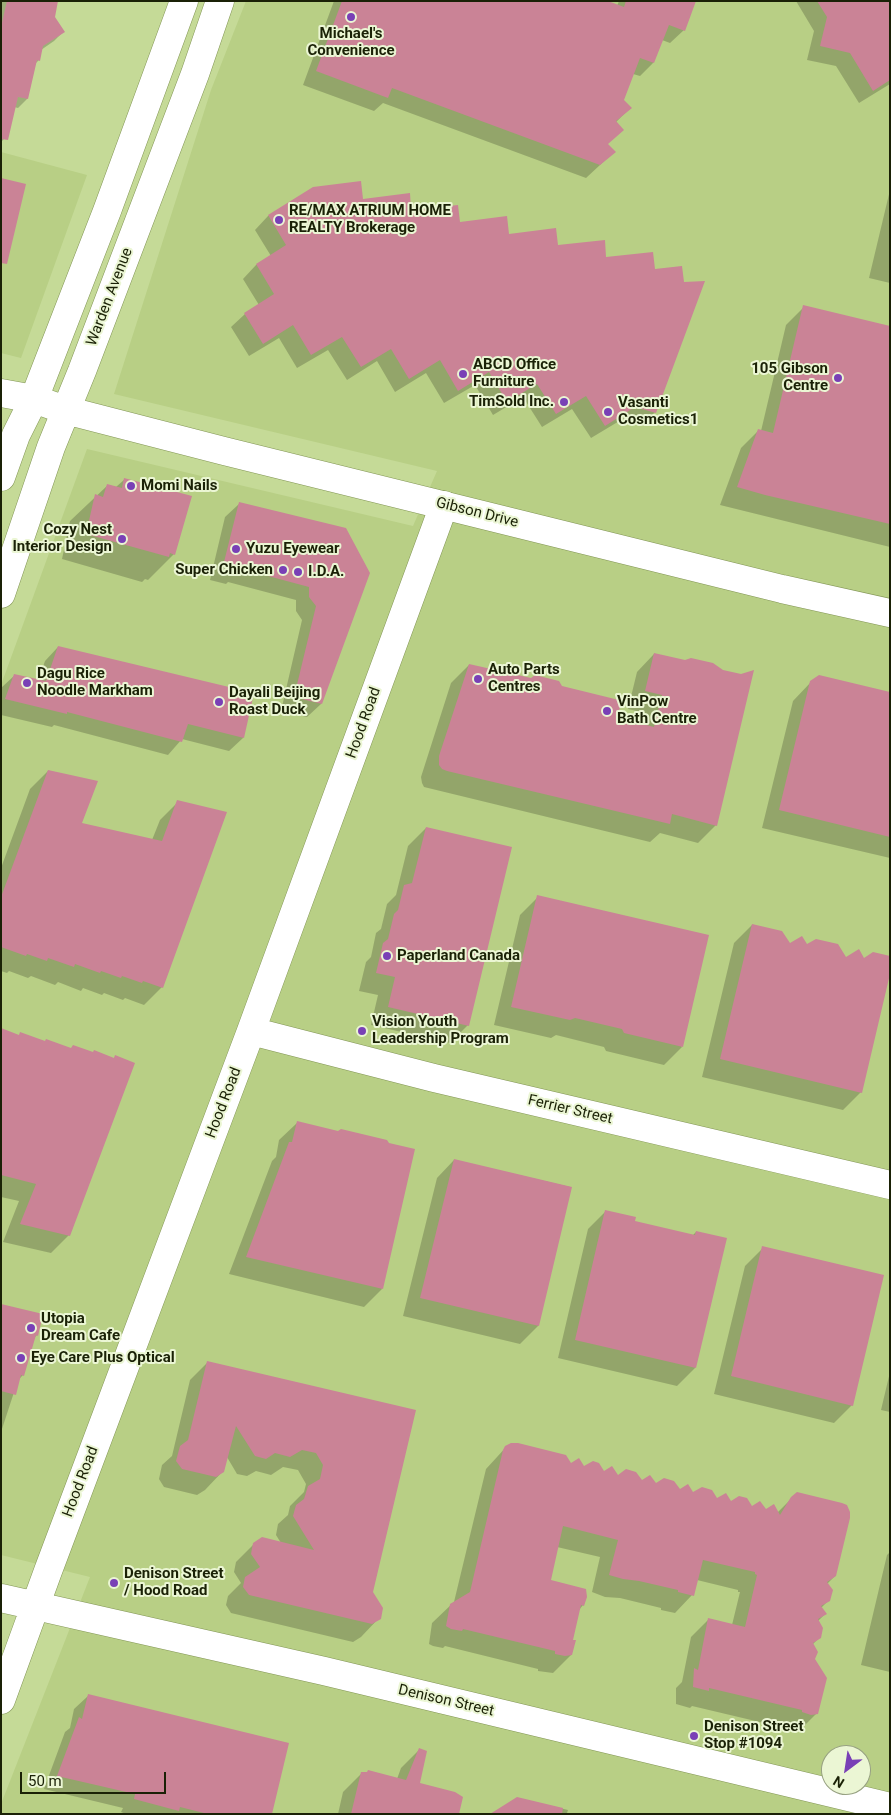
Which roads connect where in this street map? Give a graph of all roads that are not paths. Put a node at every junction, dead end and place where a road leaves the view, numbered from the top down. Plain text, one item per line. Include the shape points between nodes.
1 (184, 1) edge
2 (220, 1) edge
3 (169, 44) junction
4 (195, 74) junction
5 (1, 393) edge
6 (34, 400) junction
7 (65, 410) junction
8 (1, 477) edge
9 (444, 505) junction
10 (1, 594) edge
11 (890, 613) edge
12 (251, 1031) junction
13 (890, 1185) edge
14 (1, 1598) edge
15 (35, 1605) junction
16 (1, 1700) edge
17 (890, 1807) edge

1 - 3 street
2 - 4 street, Warden Avenue
3 - 4 street
3 - 6 street
4 - 7 street, Warden Avenue
5 - 6 street, Gibson Drive
6 - 7 street, Gibson Drive
6 - 8 street via 16,435
7 - 9 street, Gibson Drive
7 - 10 street, Warden Avenue
9 - 11 street, Gibson Drive
9 - 12 street, Hood Road
12 - 13 street, Ferrier Street via 434,1078
12 - 15 street, Hood Road
14 - 15 street, Denison Street
15 - 16 street, Hood Road
15 - 17 street, Denison Street

